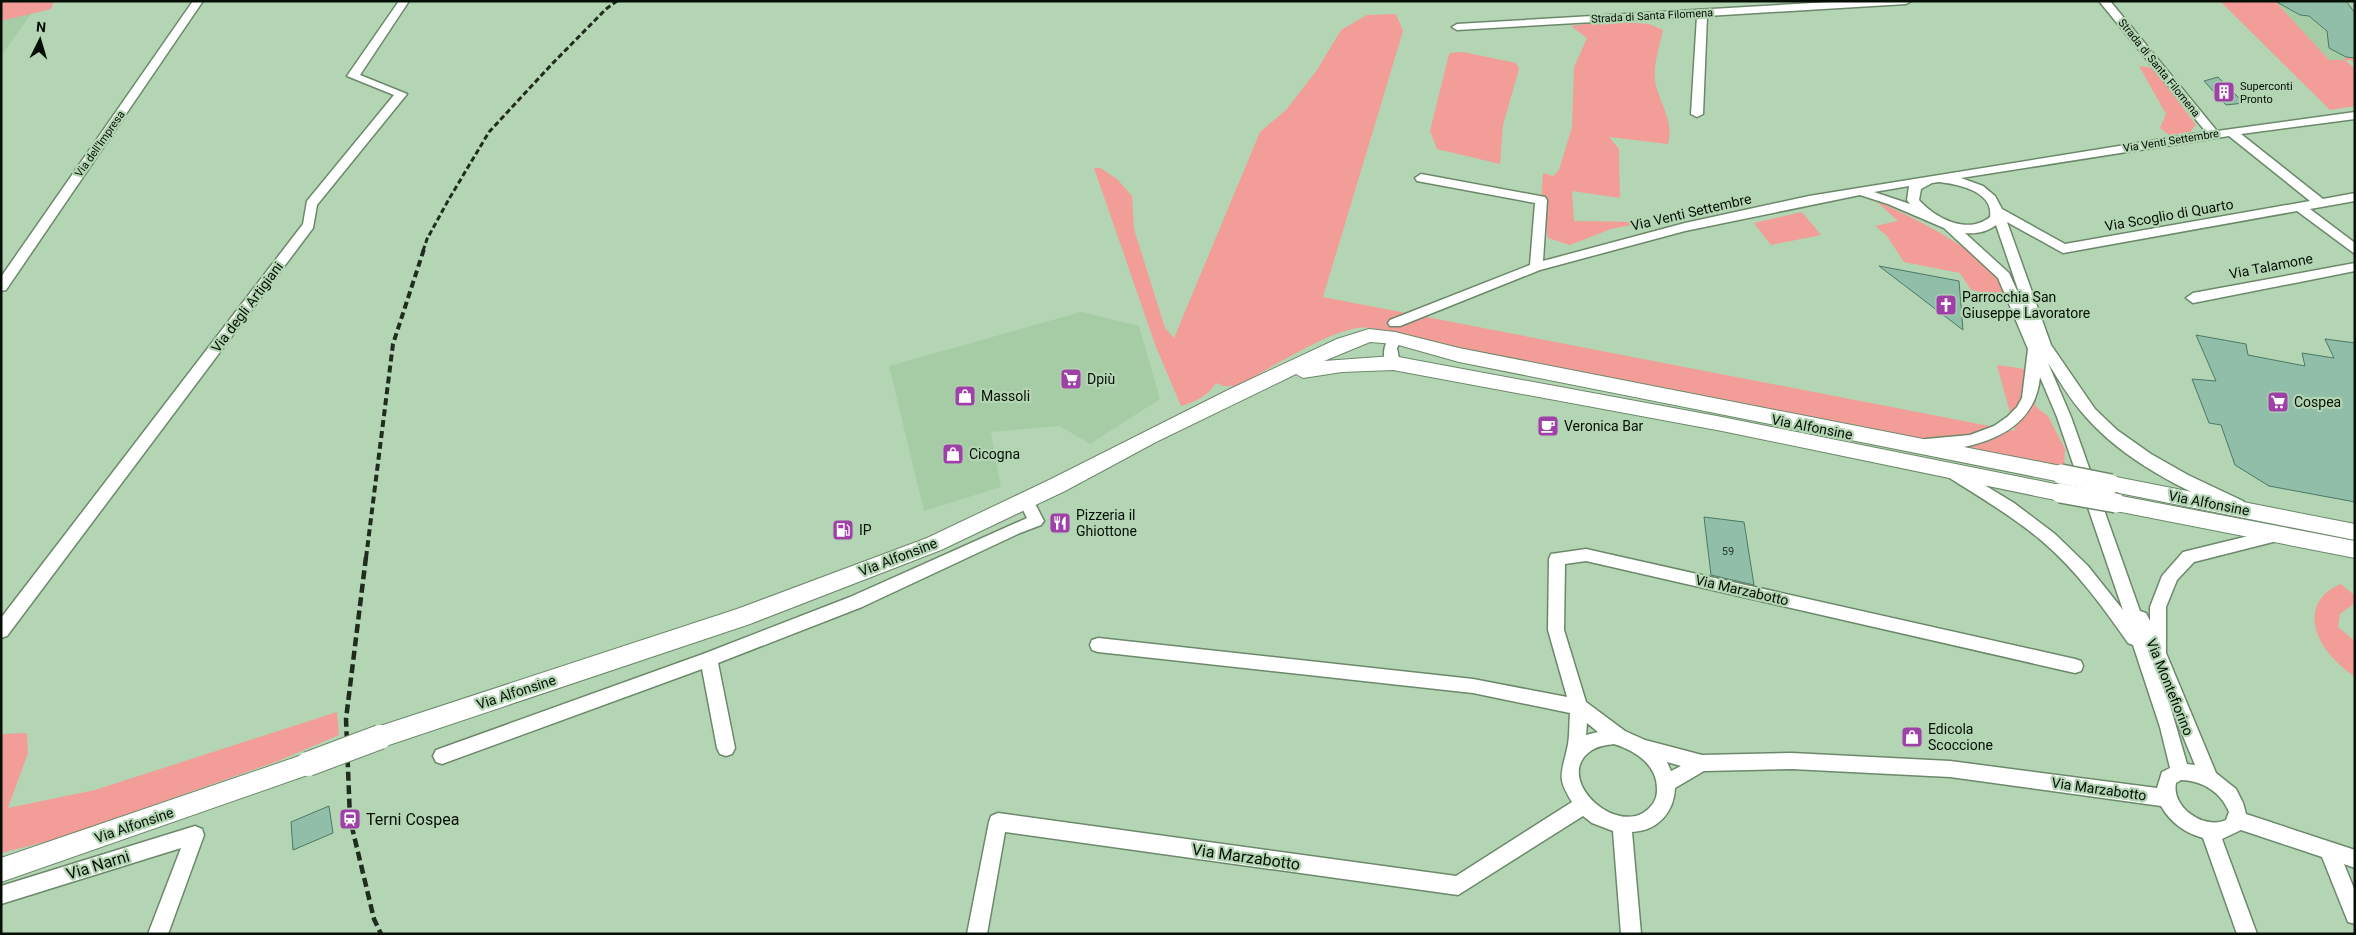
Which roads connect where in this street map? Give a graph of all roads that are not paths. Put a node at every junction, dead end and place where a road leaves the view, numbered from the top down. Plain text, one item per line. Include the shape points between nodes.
1 (198, 1) edge
2 (404, 1) edge
3 (1906, 1) edge
4 (2104, 1) edge
5 (1702, 13) junction
6 (1457, 27) dead end
7 (1697, 114) dead end
8 (2355, 115) edge
9 (2231, 132) junction
10 (2213, 134) junction
11 (1988, 170) junction
12 (1972, 174) junction
13 (1421, 178) dead end
14 (1934, 179) junction
15 (1989, 189) junction
16 (1854, 192) junction
17 (2355, 197) edge
18 (2322, 203) junction
19 (1995, 206) junction
20 (2299, 207) junction
21 (1934, 220) junction
22 (1949, 226) junction
23 (1977, 228) junction
24 (2004, 234) junction
25 (2355, 250) edge
26 (1536, 267) junction
27 (2355, 267) edge
28 (1, 287) edge
29 (2193, 298) dead end
30 (1395, 330) junction
31 (2039, 347) junction
32 (1394, 363) junction
33 (1277, 376) junction
34 (1898, 444) junction
35 (1949, 470) junction
36 (2060, 483) junction
37 (2114, 494) junction
38 (1026, 500) junction
39 (2260, 514) junction
40 (2355, 532) edge
41 (2277, 535) junction
42 (2355, 550) edge
43 (1, 631) edge
44 (1098, 645) dead end
45 (2151, 652) junction
46 (709, 659) junction
47 (2075, 666) dead end
48 (1579, 707) junction
49 (1620, 738) junction
50 (1642, 747) junction
51 (726, 748) dead end
52 (1576, 750) junction
53 (442, 756) dead end
54 (1702, 763) junction
55 (2180, 772) junction
56 (2210, 779) junction
57 (1667, 783) junction
58 (2167, 798) junction
59 (1584, 805) junction
60 (2238, 820) junction
61 (1622, 824) junction
62 (2210, 831) junction
63 (2329, 851) junction
64 (2355, 859) edge
65 (1, 870) edge
66 (1, 895) edge
67 (2355, 915) edge
68 (158, 934) edge
69 (977, 934) edge
70 (1631, 934) edge
71 (2247, 934) edge

1 - 28 street, Via dell'Impresa
2 - 43 street, Via degli Artigiani via 353,76 400,94 311,204 308,225
3 - 5 street, Strada di Santa Filomena
4 - 10 street, Strada di Santa Filomena
5 - 6 street, Strada di Santa Filomena
5 - 7 street
8 - 9 street, Via Venti Settembre
9 - 10 street, Via Venti Settembre
9 - 18 street, Via Venti Settembre
10 - 11 street, Via Venti Settembre
11 - 12 street, Via Venti Settembre
11 - 15 street
12 - 14 street, Via Venti Settembre
12 - 15 street
13 - 26 street via 1541,200
14 - 16 street, Via Venti Settembre
14 - 19 street, Via Venti Settembre via 1976,188
14 - 21 street, Via Venti Settembre via 1915,187 1913,200 1924,214
15 - 19 street
16 - 21 street, Via Venti Settembre via 1892,201
16 - 26 street, Via Venti Settembre via 1685,227
17 - 18 street, Via Scoglio di Quarto
18 - 20 street, Via Scoglio di Quarto
19 - 20 street, Via Scoglio di Quarto via 2063,249
19 - 23 street via 1993,222
19 - 24 street, Via Montefiorino
20 - 25 street
21 - 22 street, Via Venti Settembre
22 - 23 street, Via Venti Settembre
22 - 31 street, Via Montefiorino via 2004,276
23 - 24 street
24 - 31 street, Via Montefiorino
26 - 30 street, Via Venti Settembre
27 - 29 street, Via Talamone
30 - 32 street via 1390,348
30 - 33 main road, Via Alfonsine via 1344,344
30 - 34 main road, Via Alfonsine via 1469,357
31 - 34 street via 2029,398 2020,413 1994,433 1972,441
31 - 39 street via 2098,421 2144,457 2211,494
31 - 45 street, Via Montefiorino
32 - 33 main road, Via Alfonsine via 1342,365
32 - 35 main road, Via Alfonsine
33 - 38 main road, Via Alfonsine
34 - 36 main road, Via Alfonsine
35 - 36 main road, Via Alfonsine
35 - 45 street via 1996,499 2062,549
36 - 37 main road, Via Alfonsine, bridge
37 - 39 main road, Via Alfonsine
37 - 41 main road, Via Alfonsine
38 - 46 street, Via Alfonsine via 1036,521 856,602
38 - 65 main road, Via Alfonsine, bridge via 934,544 742,617 380,737
39 - 40 main road, Via Alfonsine
41 - 42 main road, Via Alfonsine
41 - 45 street via 2189,557 2170,576 2158,607
44 - 48 street, Via Marzabotto via 1473,686
45 - 55 street, Via Montefiorino
45 - 56 street, Via Montefiorino
46 - 51 street
46 - 53 street, Via Alfonsine
47 - 48 street, Via Marzabotto via 1586,555 1557,559 1556,630
48 - 49 street, Via Marzabotto
48 - 52 street, Via Marzabotto
49 - 50 street, Via Marzabotto
49 - 52 street, Via Marzabotto via 1599,737
50 - 54 street, Via Marzabotto
50 - 57 street, Via Marzabotto via 1662,769
52 - 59 street, Via Marzabotto via 1569,762 1569,777 1574,792
54 - 57 street, Via Marzabotto
54 - 58 street, Via Marzabotto via 1792,761 1950,769
55 - 56 street, Via Montefiorino
55 - 58 street via 2168,778
56 - 60 street, Via Montefiorino via 2235,803
57 - 61 street, Via Marzabotto via 1667,797 1662,809 1652,819 1638,824
58 - 62 street via 2189,823
59 - 61 street, Via Marzabotto via 1595,815
59 - 69 street, Via Marzabotto via 1458,886 998,822
60 - 62 street via 2228,830
60 - 63 street
61 - 70 street
62 - 71 street
63 - 64 street
63 - 67 street
66 - 68 street, Via Narni via 195,835

